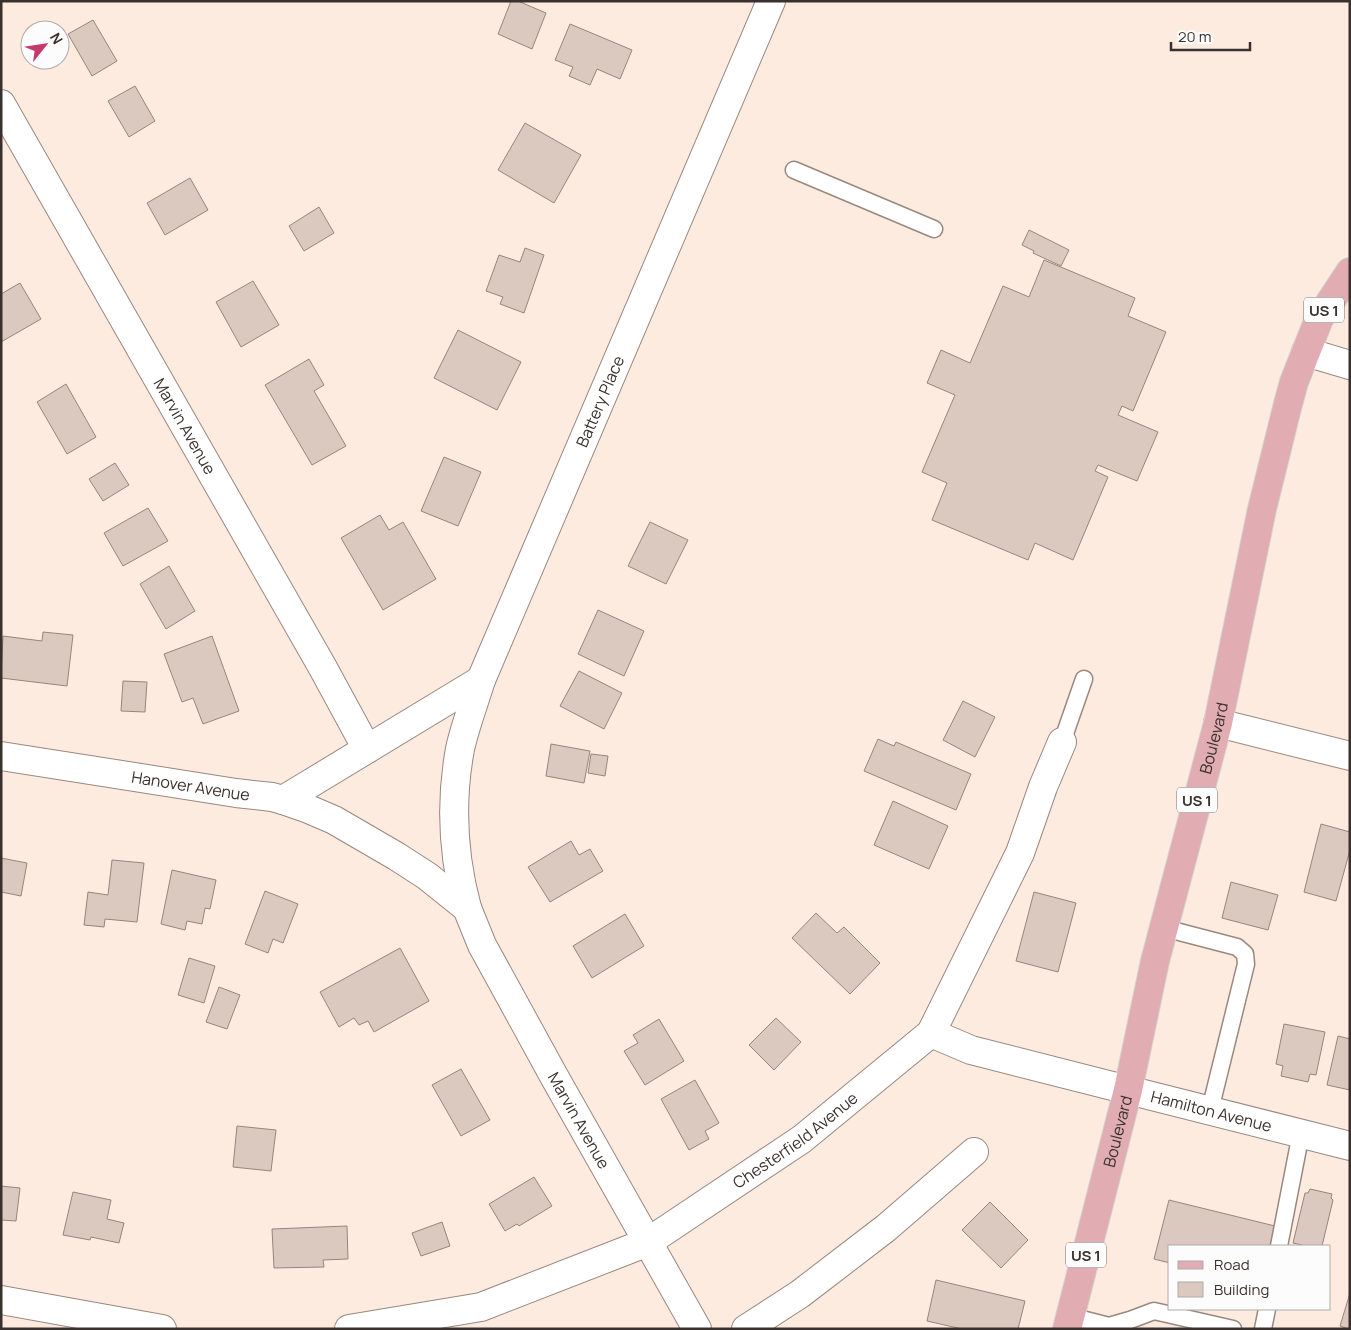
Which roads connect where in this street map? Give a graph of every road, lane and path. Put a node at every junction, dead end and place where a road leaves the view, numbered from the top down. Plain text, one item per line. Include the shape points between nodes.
1 (771, 1) edge
2 (1, 104) edge
3 (794, 170) dead end
4 (934, 229) dead end
5 (1350, 272) edge
6 (1306, 352) junction
7 (1350, 365) edge
8 (1084, 679) dead end
9 (481, 680) junction
10 (1218, 723) junction
11 (1062, 742) joint
12 (367, 749) junction
13 (1, 756) edge
14 (1350, 756) edge
15 (283, 800) junction
16 (467, 908) junction
17 (1164, 928) junction
18 (931, 1033) junction
19 (1128, 1090) junction
20 (1210, 1110) junction
21 (1301, 1133) junction
22 (1350, 1146) edge
23 (974, 1152) dead end
24 (648, 1242) junction
25 (1279, 1245) edge
26 (1, 1300) edge
27 (1267, 1310) edge
28 (1069, 1323) edge
29 (162, 1329) edge
30 (349, 1329) edge
31 (697, 1329) edge
32 (746, 1329) edge
33 (1233, 1329) edge
34 (1263, 1329) edge

1 - 9 street, Battery Place
2 - 12 street, Marvin Avenue
3 - 4 lane
5 - 6 main road, Boulevard / US 1 via 1327,305
6 - 7 street
6 - 10 main road, Boulevard / US 1 via 1288,404 1262,509
8 - 11 lane
9 - 12 street
9 - 16 street, Marvin Avenue via 460,748 454,790 455,839
10 - 14 street
10 - 17 main road, Boulevard / US 1
11 - 18 street, Chesterfield Avenue via 1020,852
12 - 15 street
13 - 15 street, Hanover Avenue
15 - 16 street, Marvin Avenue via 334,820 389,852 427,876
16 - 24 street, Marvin Avenue via 482,945
17 - 19 main road, Boulevard / US 1
17 - 20 lane via 1237,946 1246,954
18 - 19 street, Hamilton Avenue via 971,1050
18 - 24 street, Chesterfield Avenue via 802,1139
19 - 20 street, Hamilton Avenue
19 - 28 main road, Boulevard / US 1
20 - 21 street, Hamilton Avenue
21 - 22 street, Hamilton Avenue
21 - 25 lane
23 - 32 street via 886,1228 800,1294
24 - 30 street, Chesterfield Avenue via 482,1307
24 - 31 street, Marvin Avenue
26 - 29 street
27 - 34 lane
28 - 33 lane via 1109,1326 1154,1311

